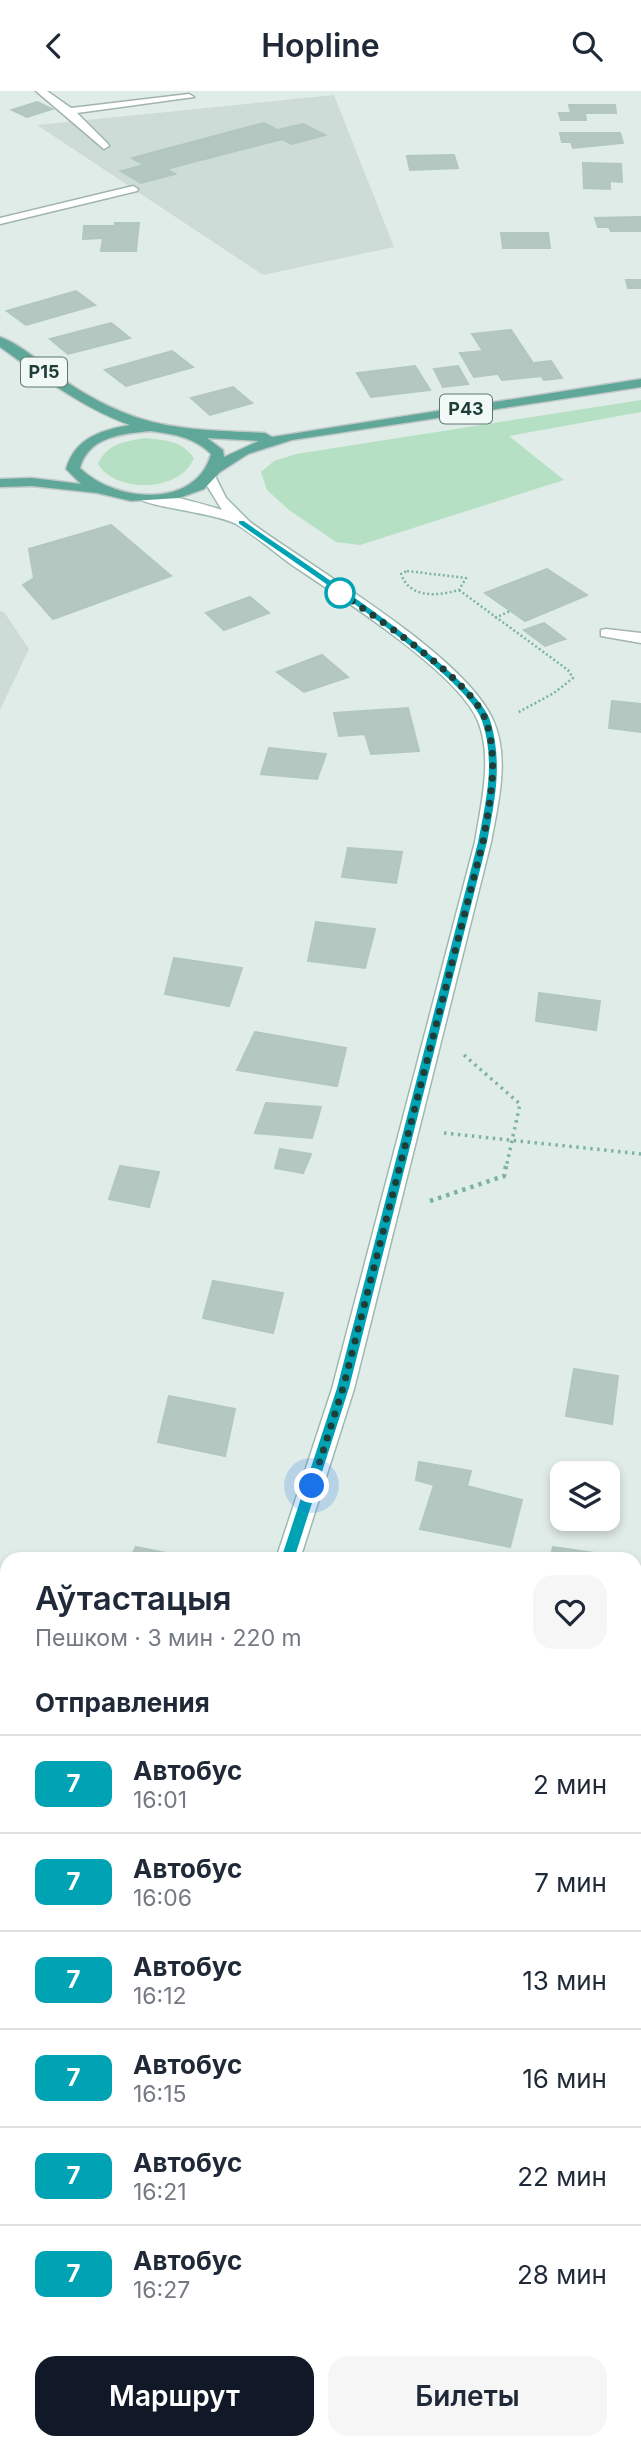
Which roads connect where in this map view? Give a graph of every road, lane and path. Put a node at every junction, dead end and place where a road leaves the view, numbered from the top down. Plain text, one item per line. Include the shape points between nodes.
1 (41, 91) edge
2 (189, 97) dead end
3 (69, 111) junction
4 (104, 146) dead end
5 (133, 189) dead end
6 (0, 221) edge
7 (0, 341) edge
8 (641, 383) edge
9 (89, 403) junction
10 (150, 427) junction
11 (185, 432) junction
12 (292, 436) junction
13 (79, 451) junction
14 (214, 473) junction
15 (0, 482) edge
16 (98, 491) junction
17 (147, 499) junction
18 (241, 522) junction
19 (459, 590) joint
20 (510, 611) dead end
21 (495, 618) dead end
22 (606, 633) dead end
23 (641, 638) edge
24 (407, 1129) junction
25 (641, 1154) edge
26 (290, 1552) edge

1 - 3 main road
2 - 3 main road
3 - 4 main road
5 - 6 main road
7 - 9 main road, Р15
8 - 12 main road, Р43
9 - 10 main road, Р15
9 - 13 main road, Р15 via 96,418 94,430
10 - 11 main road, Р43
10 - 13 main road, Р43 via 113,433
11 - 12 main road, Р43 via 225,437
11 - 14 main road, Р43 via 206,441 218,453
12 - 14 main road, Р43 via 257,444 232,456
13 - 15 main road, Р43 via 53,468
13 - 16 main road via 73,469 81,481
14 - 17 main road, Р43 via 183,492
14 - 18 main road via 214,492
15 - 16 main road, Р43
16 - 17 main road, Р43
17 - 18 main road via 192,505
18 - 24 main road via 415,646 456,680 486,719 495,776 483,842
19 - 19 path via 414,591 401,574 466,578
20 - 21 path
22 - 23 main road
24 - 25 path
24 - 26 main road via 343,1388

